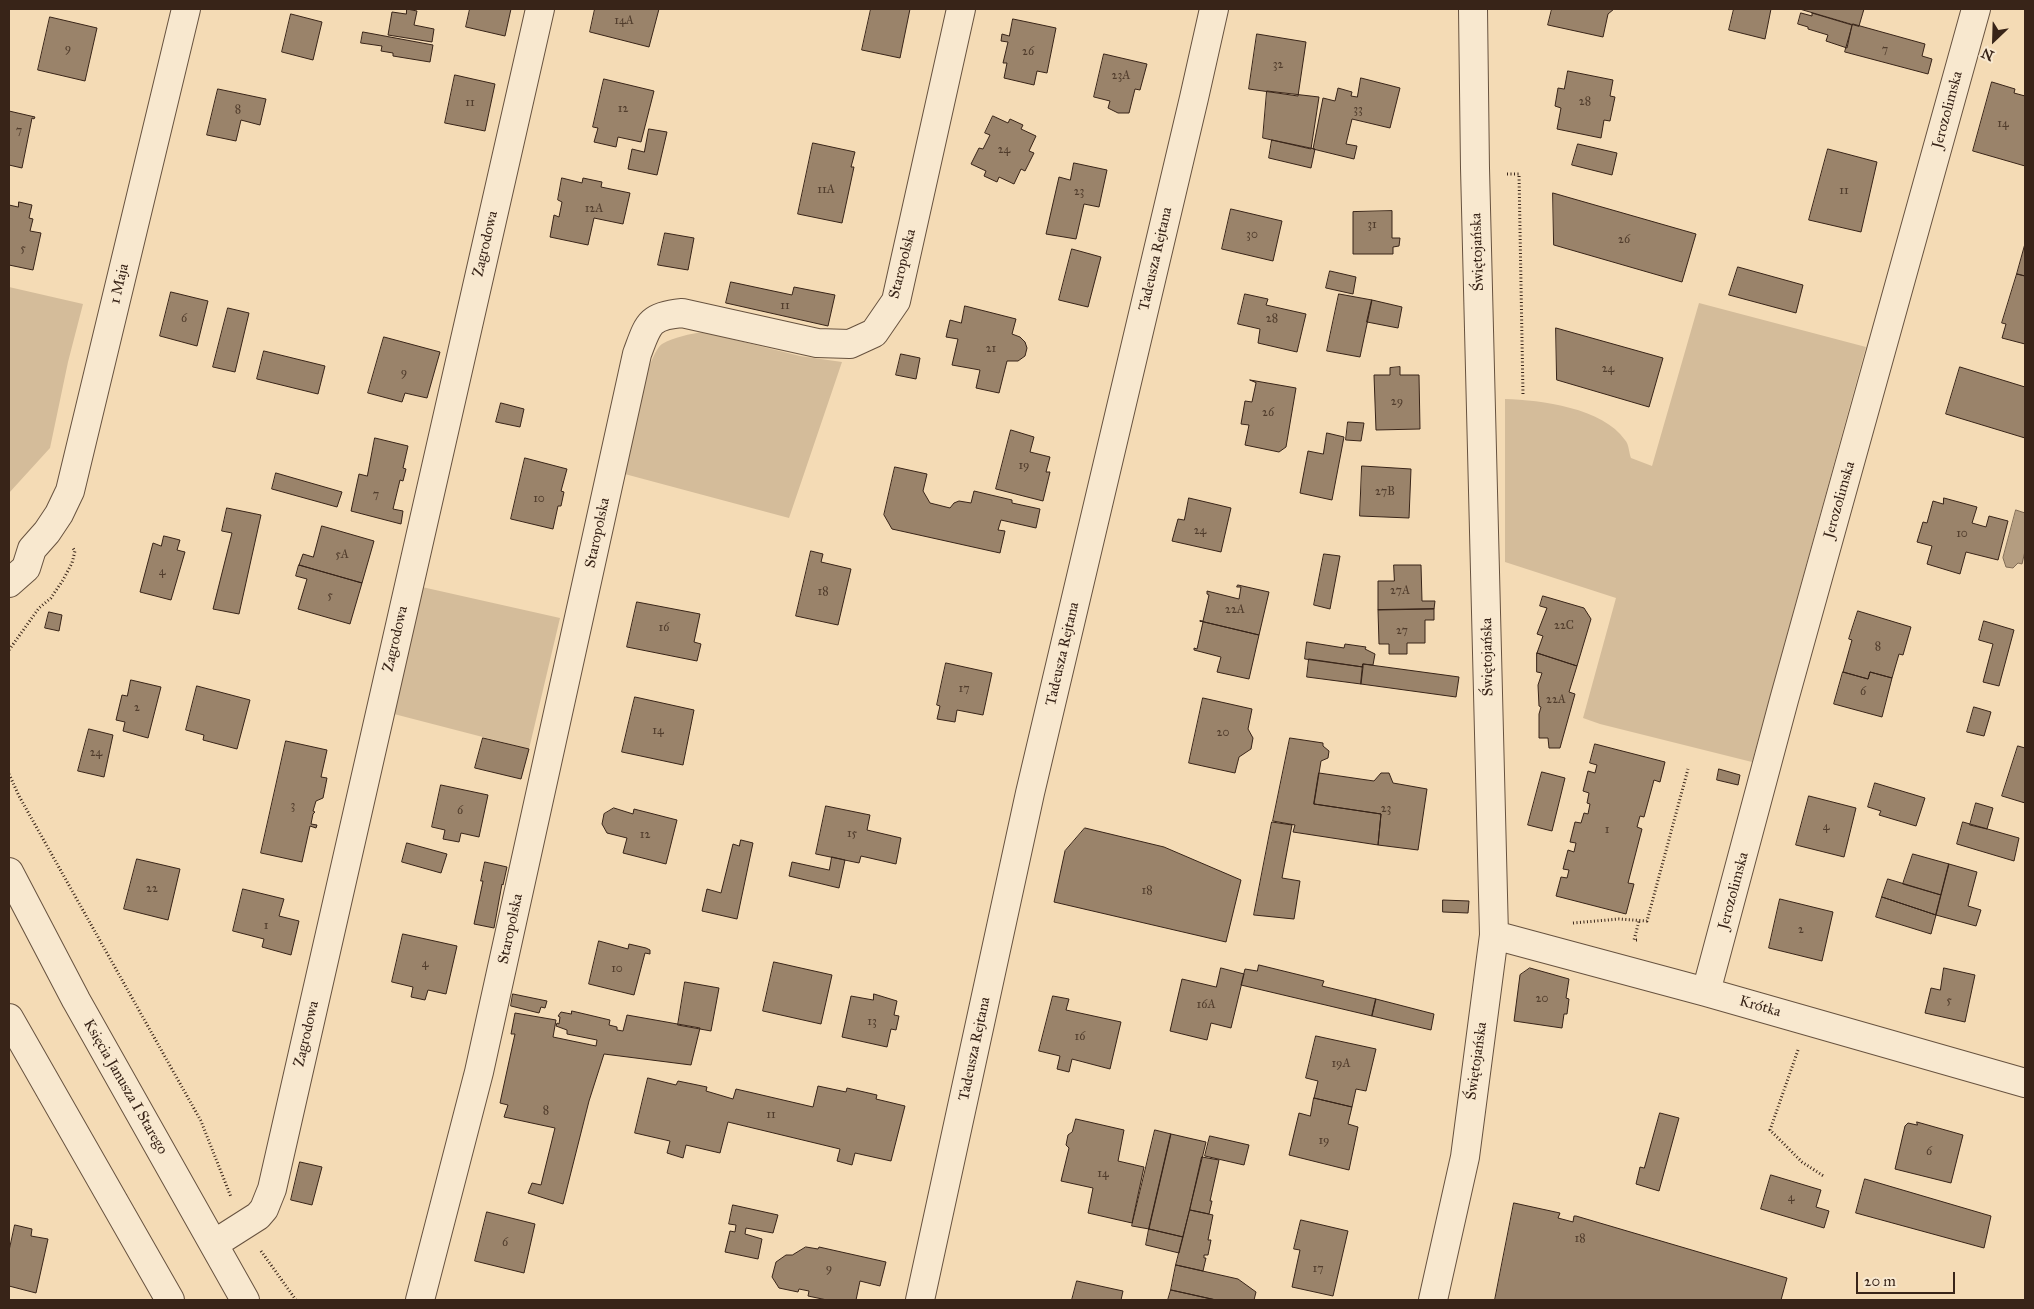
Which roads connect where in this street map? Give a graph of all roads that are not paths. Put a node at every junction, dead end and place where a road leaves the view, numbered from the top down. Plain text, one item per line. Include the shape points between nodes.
1 (186, 9) edge
2 (540, 9) edge
3 (961, 9) edge
4 (1214, 9) edge
5 (1473, 9) edge
6 (1976, 9) edge
7 (20, 549) edge
8 (9, 583) edge
9 (9, 872) edge
10 (1494, 935) junction
11 (1706, 992) junction
12 (9, 1018) edge
13 (2025, 1083) edge
14 (214, 1244) junction
15 (170, 1300) edge
16 (245, 1300) edge
17 (420, 1300) edge
18 (920, 1300) edge
19 (1433, 1300) edge

1 - 7 street, 1 Maja via 70,492 47,532
2 - 14 street, Zagrodowa via 272,1189 258,1216
3 - 17 street, Staropolska via 896,301 874,334 850,344 817,343 682,313 664,315 648,325 637,354 479,1072
4 - 18 street, Tadeusza Rejtana via 1030,793
5 - 10 street, Świętojańska
6 - 11 street, Jerozolimska
7 - 8 street, 1 Maja via 26,568
9 - 14 street, Księcia Janusza I Starego via 76,1000
10 - 11 street, Krótka
10 - 19 street, Świętojańska via 1464,1157
11 - 13 street, Krótka
12 - 15 street
14 - 16 street, Księcia Janusza I Starego

